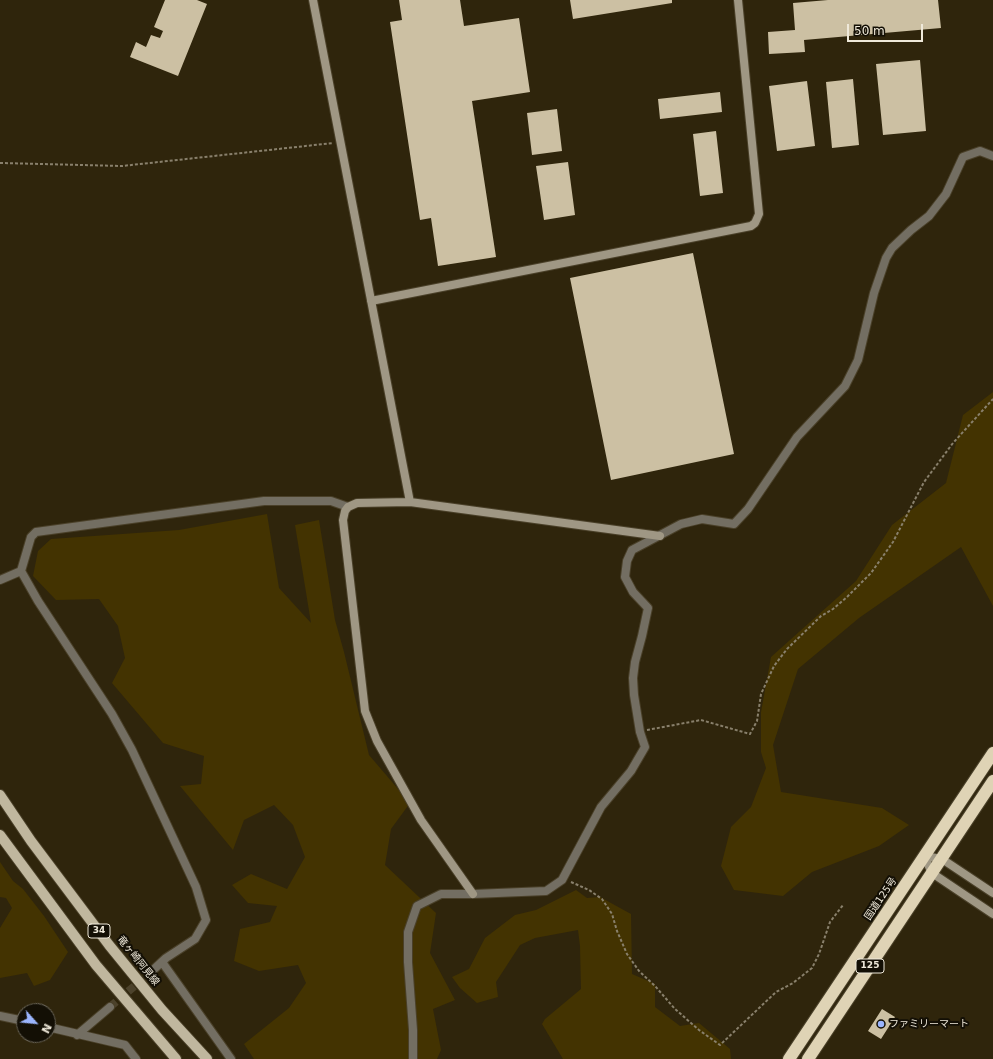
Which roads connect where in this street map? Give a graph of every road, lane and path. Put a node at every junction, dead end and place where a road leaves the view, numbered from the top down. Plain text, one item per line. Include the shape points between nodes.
1 (313, 0) edge
2 (738, 0) edge
3 (340, 142) junction
4 (993, 156) edge
5 (0, 163) edge
6 (371, 301) junction
7 (993, 399) edge
8 (410, 502) junction
9 (348, 507) junction
10 (660, 536) junction
11 (21, 570) junction
12 (0, 580) edge
13 (640, 732) junction
14 (993, 753) edge
15 (993, 781) edge
16 (0, 796) edge
17 (0, 836) edge
18 (924, 856) junction
19 (942, 859) junction
20 (932, 873) junction
21 (562, 878) junction
22 (993, 893) edge
23 (474, 894) junction
24 (843, 905) dead end
25 (993, 914) edge
26 (162, 962) junction
27 (152, 971) tunnel mouth
28 (110, 1007) tunnel mouth
29 (0, 1016) edge
30 (16, 1019) edge
31 (56, 1030) edge
32 (77, 1035) junction
33 (136, 1059) edge
34 (176, 1059) edge
35 (207, 1059) edge
36 (231, 1059) edge
37 (413, 1059) edge
38 (789, 1059) edge
39 (808, 1059) edge

1 - 3 street
2 - 6 street via 759,214 755,223 743,228
3 - 5 path via 122,166
3 - 6 street
4 - 10 street via 980,151 963,157 946,194 929,216 892,248 874,293 858,360 844,386 797,437 743,514 734,524 702,519 681,524
6 - 8 street
7 - 13 path via 953,443 924,482 893,542 871,573 847,597 821,616 774,666 761,694 757,721 750,734 700,720
8 - 9 street via 357,503
8 - 10 street
9 - 11 street via 331,501 264,501 36,532 31,537
9 - 23 street via 343,520 365,710 377,741 421,820
10 - 13 street via 632,550 627,561 625,577 633,592 648,608 633,678
11 - 12 street
11 - 26 street via 132,750 196,886 206,920 195,939
13 - 21 street via 645,747 631,771 601,807
14 - 18 highway, 国道125号 / 125
15 - 19 highway, 125
16 - 35 main road, 竜ヶ崎阿見線 / 34 via 109,945 162,1010
17 - 34 main road, 34 via 96,965
18 - 19 street
18 - 20 street
18 - 38 highway, 国道125号 / 125
19 - 20 highway, 125
19 - 22 street
20 - 25 street
20 - 39 highway, 125
21 - 23 street via 546,891
21 - 24 path via 602,899 612,914 627,954 639,971 674,1009 720,1045 776,992 812,968 830,922
23 - 37 street via 441,894 417,906 408,932
26 - 27 street
26 - 36 street
28 - 32 street
29 - 30 street
31 - 32 street
32 - 33 street via 125,1045

